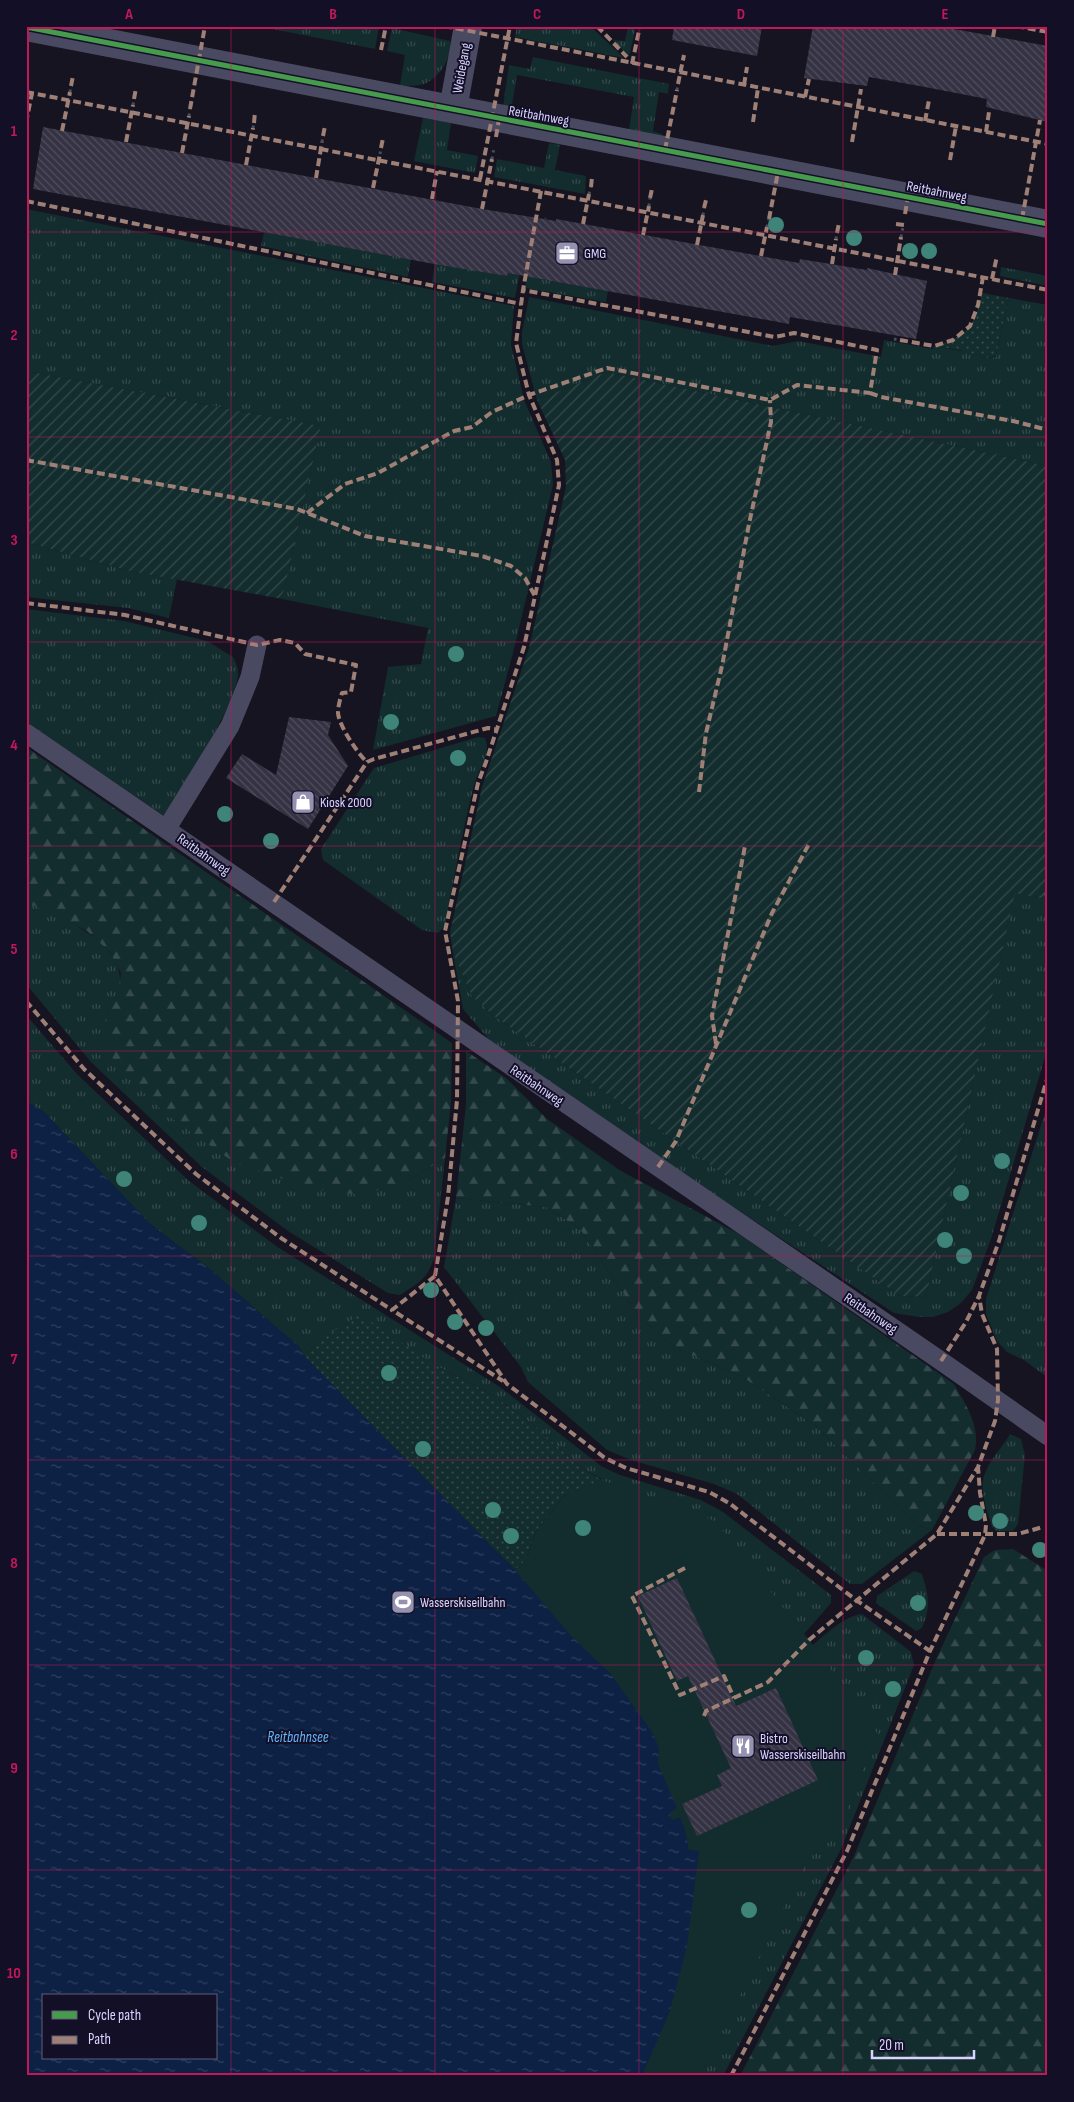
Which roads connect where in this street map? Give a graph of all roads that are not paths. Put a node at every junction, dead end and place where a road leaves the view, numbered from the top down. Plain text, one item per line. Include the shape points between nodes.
1 (468, 26) edge
2 (26, 27) edge
3 (454, 109) junction
4 (1048, 224) edge
5 (257, 645) dead end
6 (26, 733) edge
7 (167, 828) junction
8 (1048, 1436) edge

1 - 3 street, Weidegang
2 - 3 street, Reitbahnweg
3 - 4 street, Reitbahnweg
5 - 7 lane via 250,677 230,726
6 - 7 lane, Reitbahnweg
7 - 8 lane, Reitbahnweg

